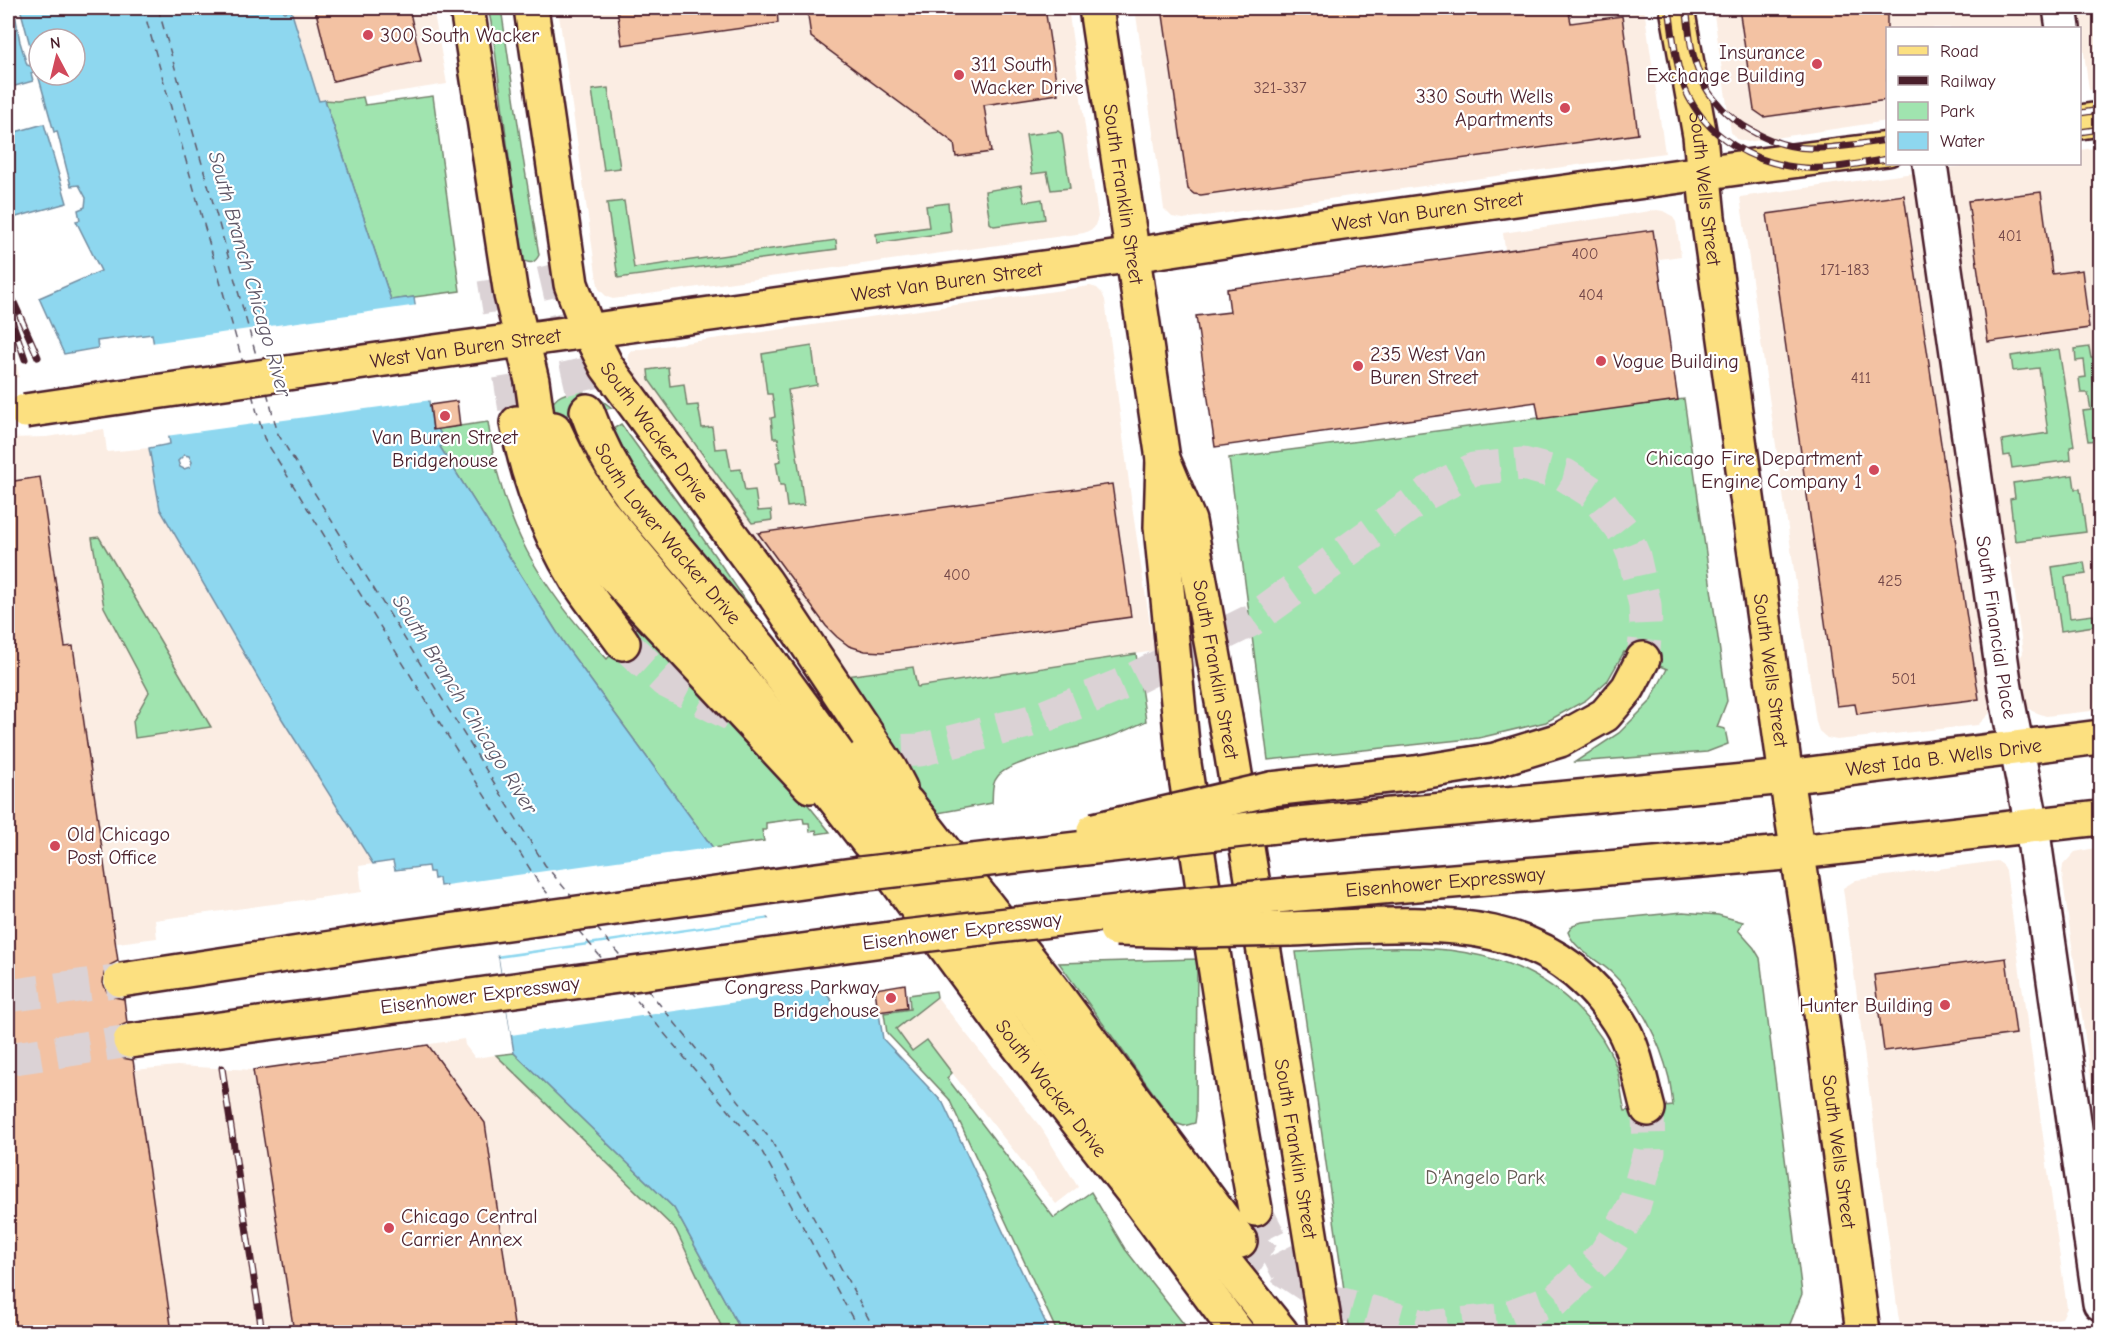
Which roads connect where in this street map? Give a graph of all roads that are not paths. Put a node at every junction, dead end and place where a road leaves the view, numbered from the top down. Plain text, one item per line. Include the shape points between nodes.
1 (467, 8) edge
2 (531, 8) edge
3 (1096, 8) edge
4 (1677, 8) edge
5 (2060, 8) edge
6 (2063, 27) edge
7 (2100, 119) edge
8 (2081, 122) edge
9 (1886, 148) edge
10 (1930, 165) edge
11 (1703, 174) junction
12 (1132, 255) junction
13 (589, 332) junction
14 (522, 340) junction
15 (587, 411) tunnel mouth
16 (16, 412) edge
17 (536, 424) junction
18 (1163, 459) junction
19 (623, 643) tunnel mouth
20 (760, 649) junction
21 (1643, 659) tunnel mouth
22 (2100, 737) edge
23 (2016, 749) junction
24 (1786, 777) junction
25 (907, 803) junction
26 (2100, 818) edge
27 (2031, 826) junction
28 (868, 842) junction
29 (1798, 852) junction
30 (978, 860) junction
31 (988, 926) junction
32 (121, 980) tunnel mouth
33 (130, 1041) tunnel mouth
34 (1648, 1108) tunnel mouth
35 (1255, 1209) tunnel mouth
36 (1240, 1241) tunnel mouth
37 (2100, 1304) edge
38 (1236, 1332) edge
39 (1281, 1332) edge
40 (1326, 1332) edge
41 (1863, 1332) edge

1 - 14 main road via 511,295
2 - 13 main road, South Wacker Drive via 572,284
3 - 12 main road, South Franklin Street
4 - 11 main road, South Wells Street
5 - 6 street
7 - 8 main road
9 - 11 main road, West Van Buren Street
10 - 23 street, South Financial Place
11 - 12 main road, West Van Buren Street
11 - 24 main road, South Wells Street
12 - 13 main road, West Van Buren Street
12 - 18 main road, South Franklin Street
13 - 14 main road, West Van Buren Street
13 - 25 main road, South Wacker Drive via 607,367 789,615 890,769
14 - 16 main road, West Van Buren Street, bridge
14 - 17 main road
15 - 20 main road, South Lower Wacker Drive via 613,470 631,495
17 - 19 main road via 523,452 540,505 577,581
17 - 28 main road via 569,462 602,513 755,696
17 - 28 main road via 542,452 566,515 603,564 789,765
18 - 35 main road via 1161,527 1184,764
18 - 40 main road, South Franklin Street via 1189,521 1232,756
20 - 25 main road via 814,703 878,777
20 - 39 main road via 1173,1198
21 - 30 main road, bridge via 1628,688 1605,715 1560,740 1495,760 1271,789
22 - 23 main road, West Ida B. Wells Drive
23 - 24 main road, West Ida B. Wells Drive
23 - 27 street, South Financial Place
24 - 29 main road, South Wells Street
24 - 30 main road, bridge via 1276,826
25 - 36 main road via 1053,990
26 - 27 main road
27 - 29 main road
27 - 37 street, South Financial Place
28 - 38 main road, South Wacker Drive
29 - 31 main road, Eisenhower Expressway, bridge via 1287,895
29 - 41 main road, South Wells Street
30 - 32 main road, bridge via 767,886
31 - 33 main road, Eisenhower Expressway, bridge
31 - 34 main road, bridge via 1197,931 1436,925 1498,933 1564,962 1594,987 1630,1044

